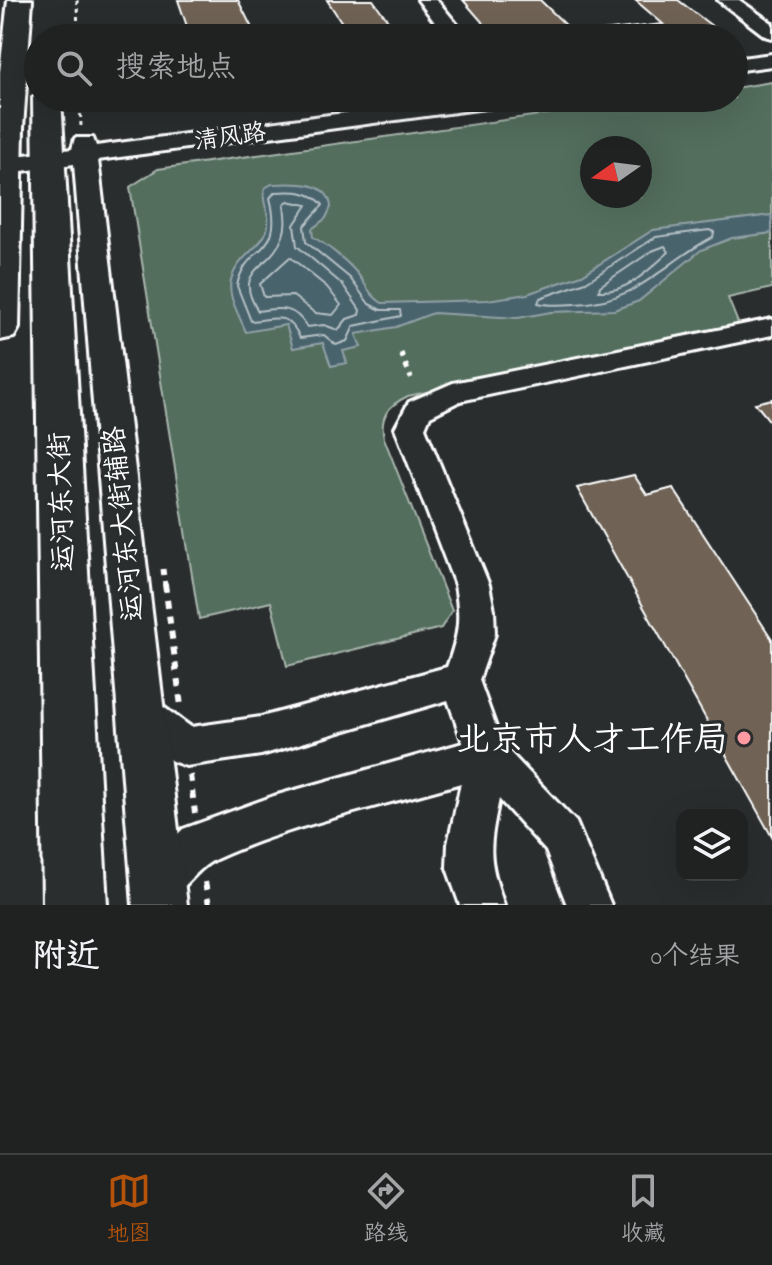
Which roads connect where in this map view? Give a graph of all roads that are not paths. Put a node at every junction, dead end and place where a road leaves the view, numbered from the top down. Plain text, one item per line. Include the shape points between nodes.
1 (20, 0) edge
2 (427, 0) edge
3 (727, 0) edge
4 (447, 24) edge
5 (772, 32) edge
6 (772, 50) edge
7 (748, 53) edge
8 (772, 60) edge
9 (748, 63) edge
10 (24, 80) edge
11 (26, 112) edge
12 (43, 112) edge
13 (339, 112) edge
14 (399, 112) edge
15 (28, 160) edge
16 (772, 327) edge
17 (0, 328) edge
18 (460, 680) junction
19 (141, 714) junction
20 (487, 756) junction
21 (159, 895) edge
22 (75, 905) edge
23 (482, 905) edge
24 (589, 905) edge

1 - 10 main road, 运河东大街
2 - 4 street
3 - 5 street
6 - 7 street
8 - 9 street
11 - 15 main road, 运河东大街
12 - 15 main road, 运河东大街
13 - 15 street, 清风路
14 - 15 street, 清风路
15 - 17 main road, 运河东大街
15 - 19 street, 运河东大街辅路
15 - 22 main road, 运河东大街
16 - 18 street via 453,393 419,409 410,428 477,610 477,634
18 - 19 street via 261,736 186,747
18 - 20 street
19 - 21 street, 运河东大街辅路
20 - 21 street via 198,844
20 - 23 street via 469,844 469,868
20 - 24 street via 561,837

